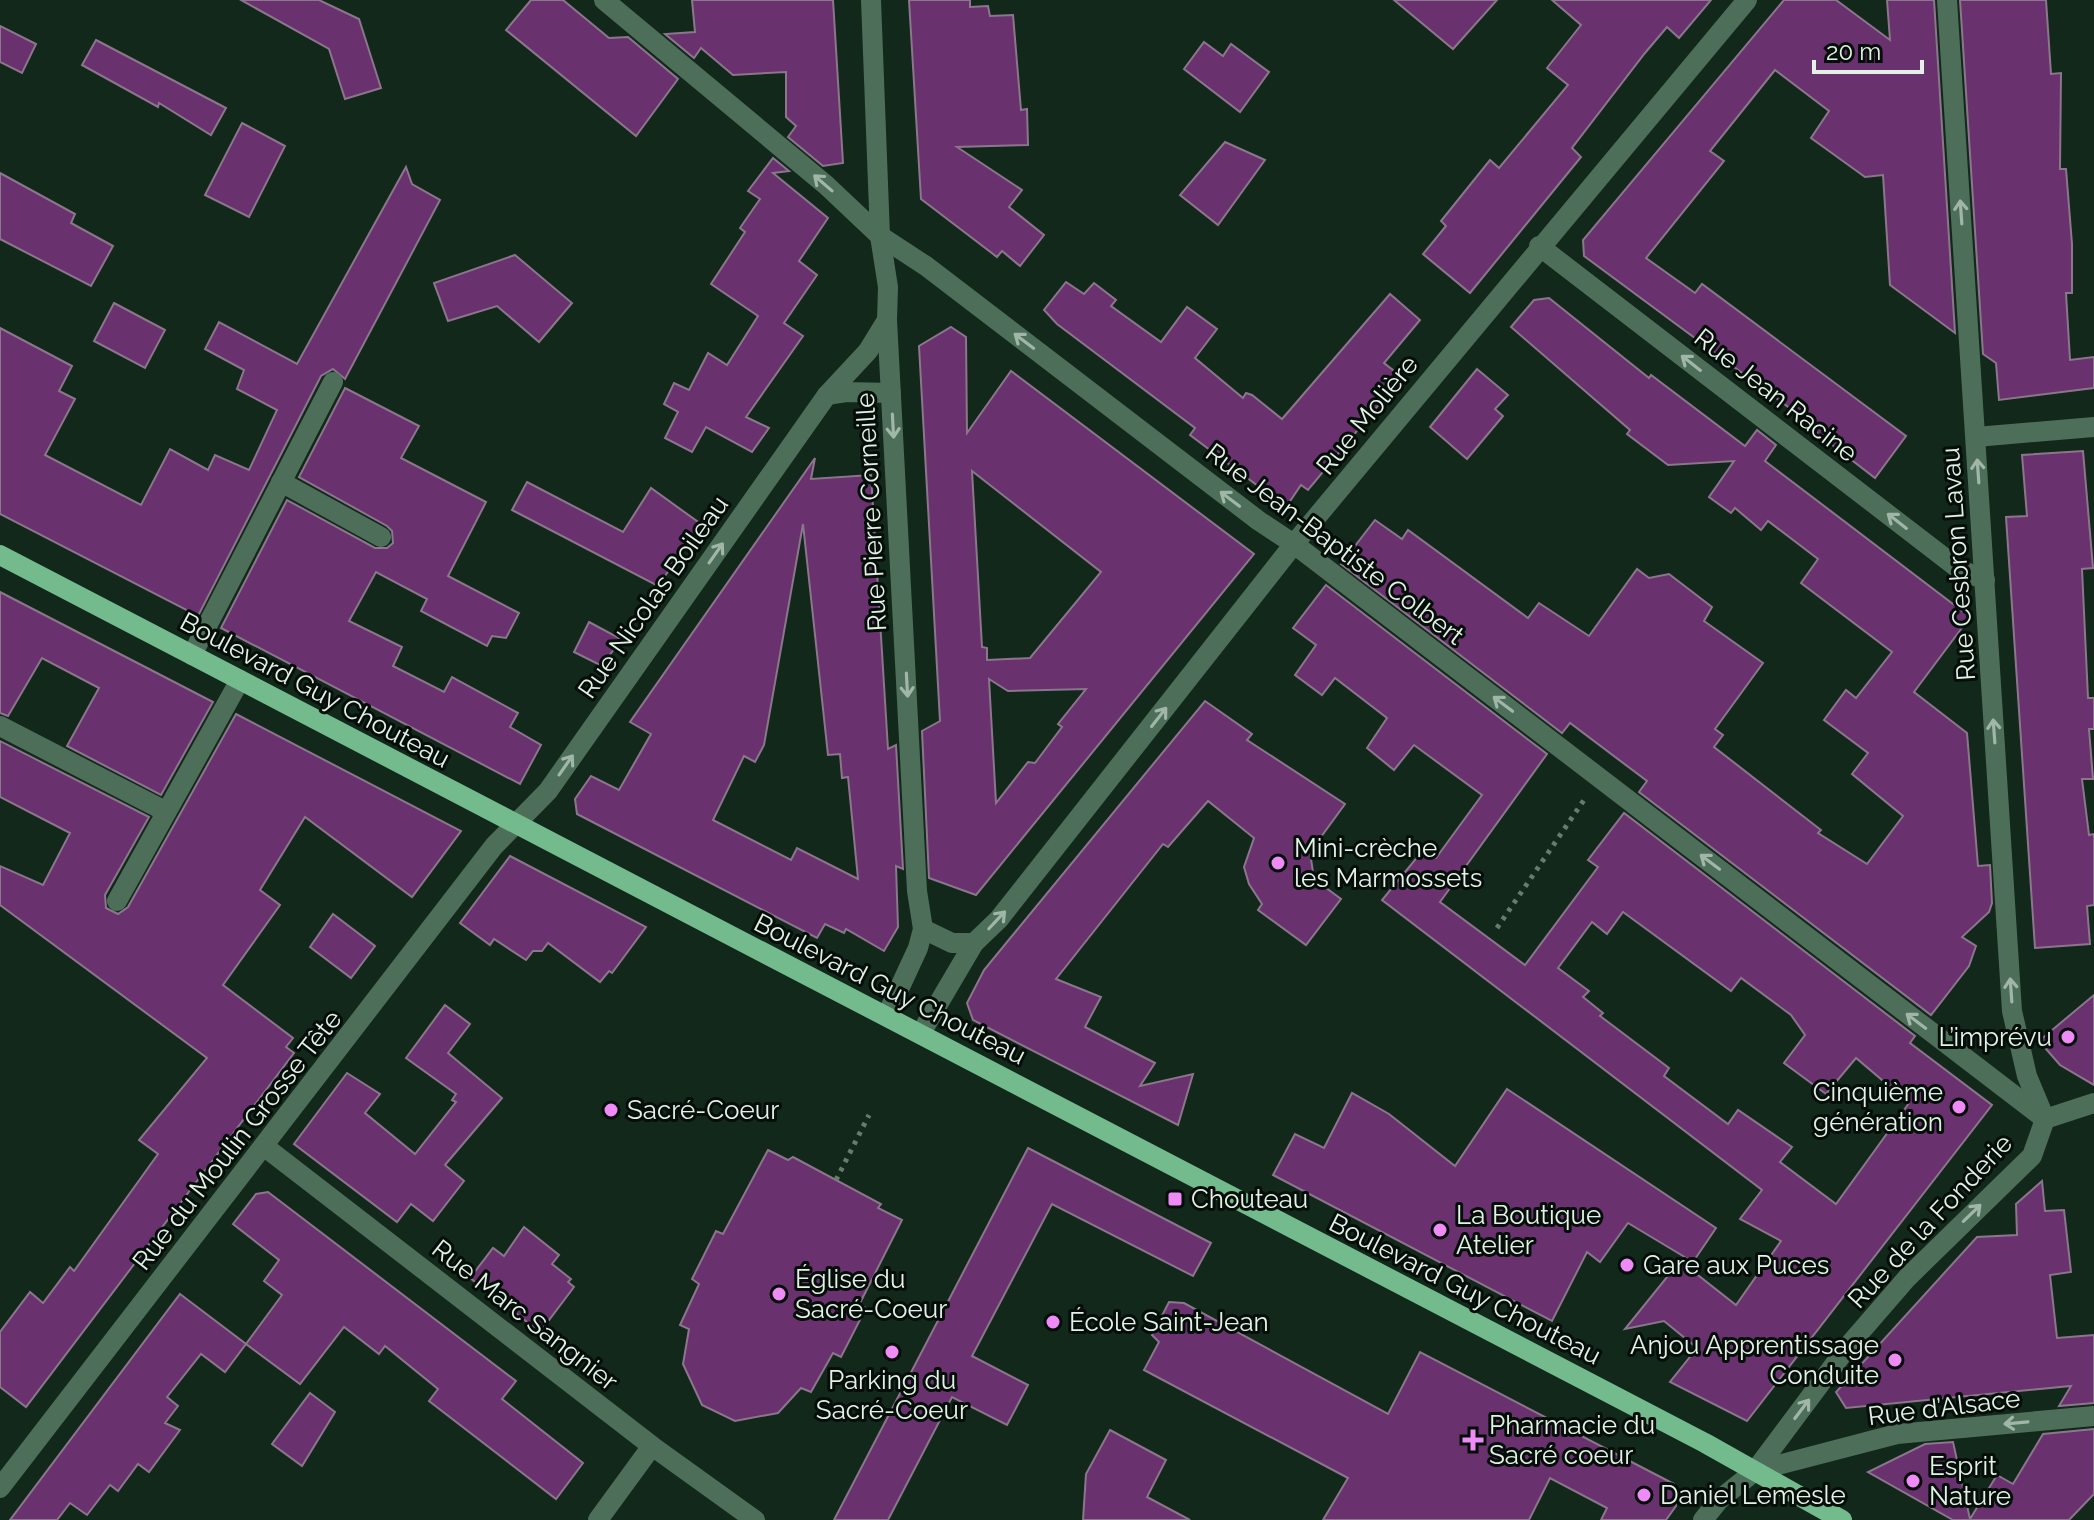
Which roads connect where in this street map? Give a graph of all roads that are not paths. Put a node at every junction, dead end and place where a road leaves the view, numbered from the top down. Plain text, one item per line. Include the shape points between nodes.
1 (604, 0) edge
2 (871, 0) edge
3 (1747, 0) edge
4 (1947, 0) edge
5 (880, 236) junction
6 (1539, 246) junction
7 (887, 320) junction
8 (333, 382) dead end
9 (891, 393) junction
10 (827, 395) junction
11 (2094, 427) edge
12 (1976, 437) junction
13 (281, 482) junction
14 (381, 537) dead end
15 (1294, 544) junction
16 (0, 555) edge
17 (1985, 580) junction
18 (192, 655) junction
19 (240, 680) junction
20 (0, 726) edge
21 (165, 811) junction
22 (515, 823) junction
23 (117, 901) dead end
24 (923, 929) junction
25 (974, 943) junction
26 (887, 1015) junction
27 (921, 1033) junction
28 (2094, 1103) edge
29 (2045, 1119) junction
30 (265, 1147) junction
31 (2094, 1416) edge
32 (652, 1446) junction
33 (1755, 1471) junction
34 (0, 1488) edge
35 (598, 1520) edge
36 (755, 1520) edge
37 (1703, 1520) edge
38 (1842, 1520) edge

5 -> 1 street, Rue Jean-Baptiste Colbert
2 - 5 street, Rue Pierre Corneille
3 - 6 street, Rue Molière
12 -> 4 street, Rue Cesbron Lavau
5 - 7 street, Rue Pierre Corneille
15 -> 5 street, Rue Jean-Baptiste Colbert
6 - 15 street, Rue Molière
17 -> 6 street, Rue Jean Racine via 1959,569
7 - 9 street, Rue Pierre Corneille
7 - 10 street, Rue Nicolas Boileau via 868,351
8 - 13 street
9 - 10 street
9 -> 24 street, Rue Pierre Corneille
22 -> 10 street, Rue Nicolas Boileau via 548,791
11 - 12 street
17 -> 12 street, Rue Cesbron Lavau
13 - 14 street
13 - 18 street
25 -> 15 street, Rue Molière via 999,919
29 -> 15 street, Rue Jean-Baptiste Colbert
16 - 18 main road, Boulevard Guy Chouteau
29 -> 17 street, Rue Cesbron Lavau via 2027,1076 2012,1011
18 - 19 main road, Boulevard Guy Chouteau
19 - 21 street
19 - 22 main road, Boulevard Guy Chouteau
20 - 21 street
21 - 23 street
22 - 26 main road, Boulevard Guy Chouteau
22 - 30 street, Rue du Moulin Grosse Tête
24 - 25 street via 952,943
24 - 26 street
25 - 27 street, Rue Molière
26 - 27 main road, Boulevard Guy Chouteau
27 - 33 main road, Boulevard Guy Chouteau
28 - 29 street
33 -> 29 street, Rue de la Fonderie via 1849,1345 1907,1278 2032,1156
30 - 32 street, Rue Marc Sangnier
30 - 34 street, Rue du Moulin Grosse Tête
31 -> 33 street, Rue d’Alsace via 1897,1434
32 - 35 street
32 - 36 street, Rue Marc Sangnier
33 - 37 street
33 - 38 main road, Boulevard Guy Chouteau

